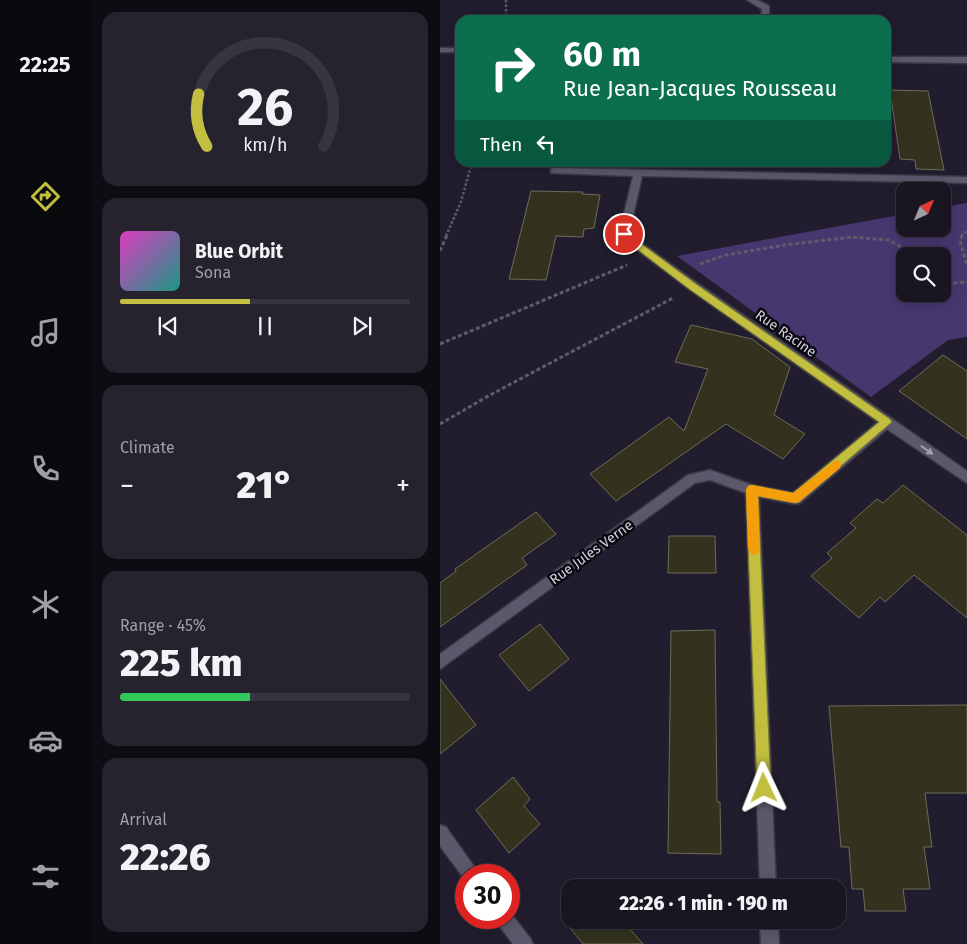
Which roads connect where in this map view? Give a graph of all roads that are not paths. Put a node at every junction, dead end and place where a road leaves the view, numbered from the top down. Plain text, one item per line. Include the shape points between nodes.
1 (751, 0) edge
2 (765, 15) edge
3 (440, 50) edge
4 (455, 50) edge
5 (891, 59) edge
6 (967, 60) edge
7 (764, 167) edge
8 (554, 171) dead end
9 (638, 172) junction
10 (764, 174) junction
11 (967, 180) edge
12 (887, 422) junction
13 (967, 478) edge
14 (752, 490) junction
15 (440, 662) edge
16 (440, 833) edge
17 (464, 864) edge
18 (768, 879) edge
19 (512, 929) edge
20 (769, 929) edge
21 (524, 944) edge
22 (770, 944) edge

1 - 2 street via 766,8
3 - 4 street
5 - 6 street
7 - 10 street
8 - 9 street
9 - 10 street
9 - 12 street, Rue Racine via 624,234
10 - 11 street
12 -> 13 street, Rue Racine
12 - 14 street, Rue Jules Verne via 795,499
14 - 15 street, Rue Jules Verne via 710,475 692,479
14 - 18 street
16 - 17 street
19 - 21 street
20 - 22 street

